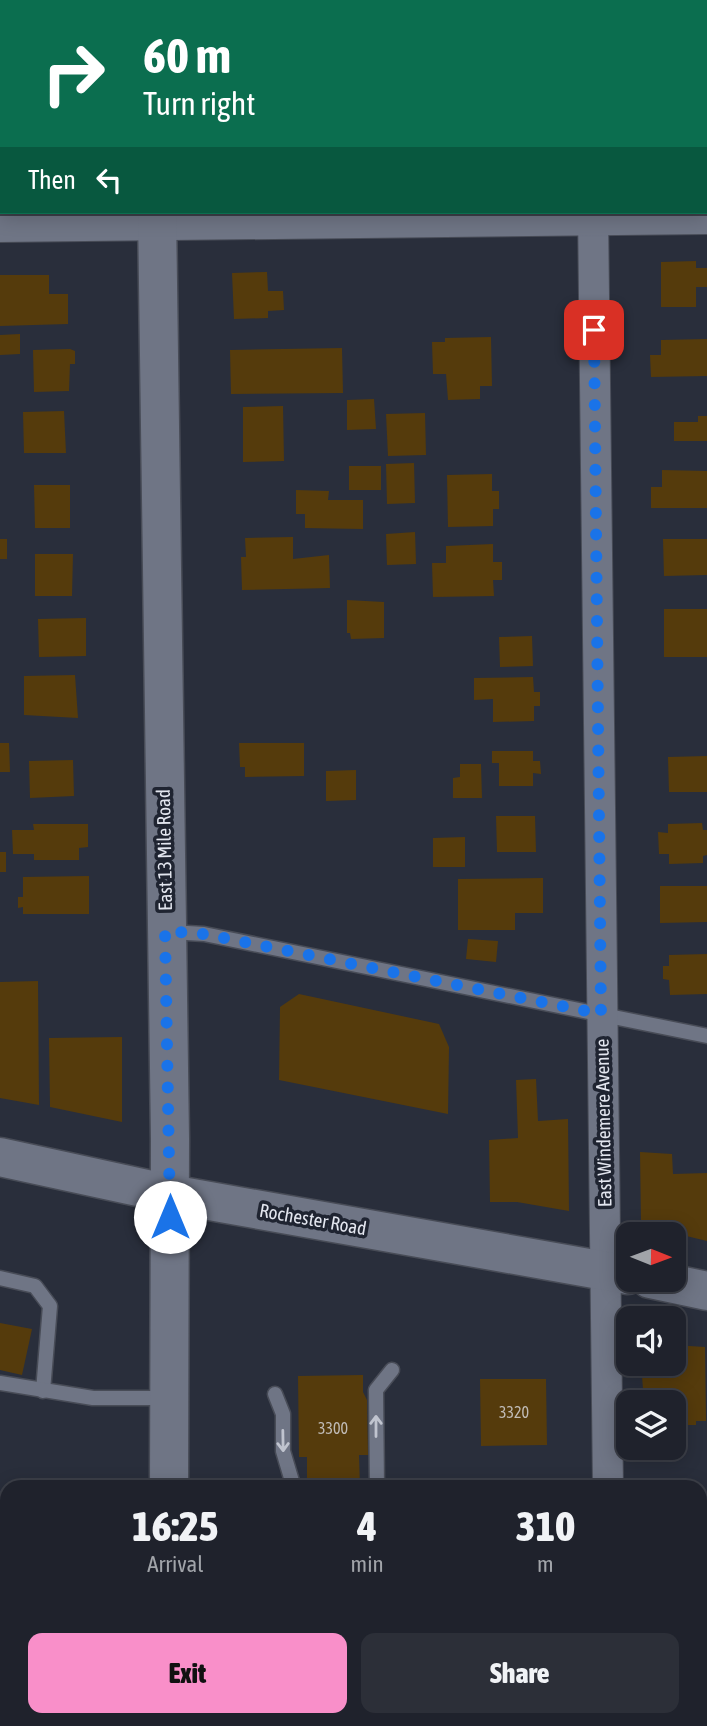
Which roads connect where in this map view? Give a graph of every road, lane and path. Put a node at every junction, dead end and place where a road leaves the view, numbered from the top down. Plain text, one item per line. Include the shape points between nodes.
1 (593, 216) edge
2 (157, 219) edge
3 (707, 219) edge
4 (0, 227) edge
5 (165, 931) junction
6 (601, 1014) junction
7 (707, 1036) edge
8 (0, 1157) edge
9 (170, 1194) junction
10 (616, 1243) edge
11 (616, 1273) edge
12 (0, 1278) edge
13 (686, 1287) edge
14 (707, 1291) edge
15 (617, 1292) edge
16 (391, 1370) dead end
17 (0, 1383) edge
18 (43, 1391) junction
19 (275, 1394) dead end
20 (169, 1398) junction
21 (169, 1480) edge
22 (292, 1480) edge
23 (377, 1480) edge
24 (608, 1480) edge

1 - 2 street
1 - 3 street
1 - 6 street, East Windemere Avenue
2 - 4 street
2 - 5 main road, East 13 Mile Road
5 - 6 lane via 204,934
5 - 9 main road, East 13 Mile Road
6 - 7 lane
6 - 10 street, East Windemere Avenue
8 - 9 main road, Rochester Road
9 - 11 main road, Rochester Road
9 - 20 main road, East 13 Mile Road
12 - 18 lane via 35,1286 50,1306
13 - 14 main road
15 - 24 street, East Windemere Avenue
23 -> 16 lane via 376,1390
17 - 18 lane
18 - 20 lane via 93,1398
19 -> 22 lane via 283,1414 283,1451
20 - 21 main road, East 13 Mile Road

